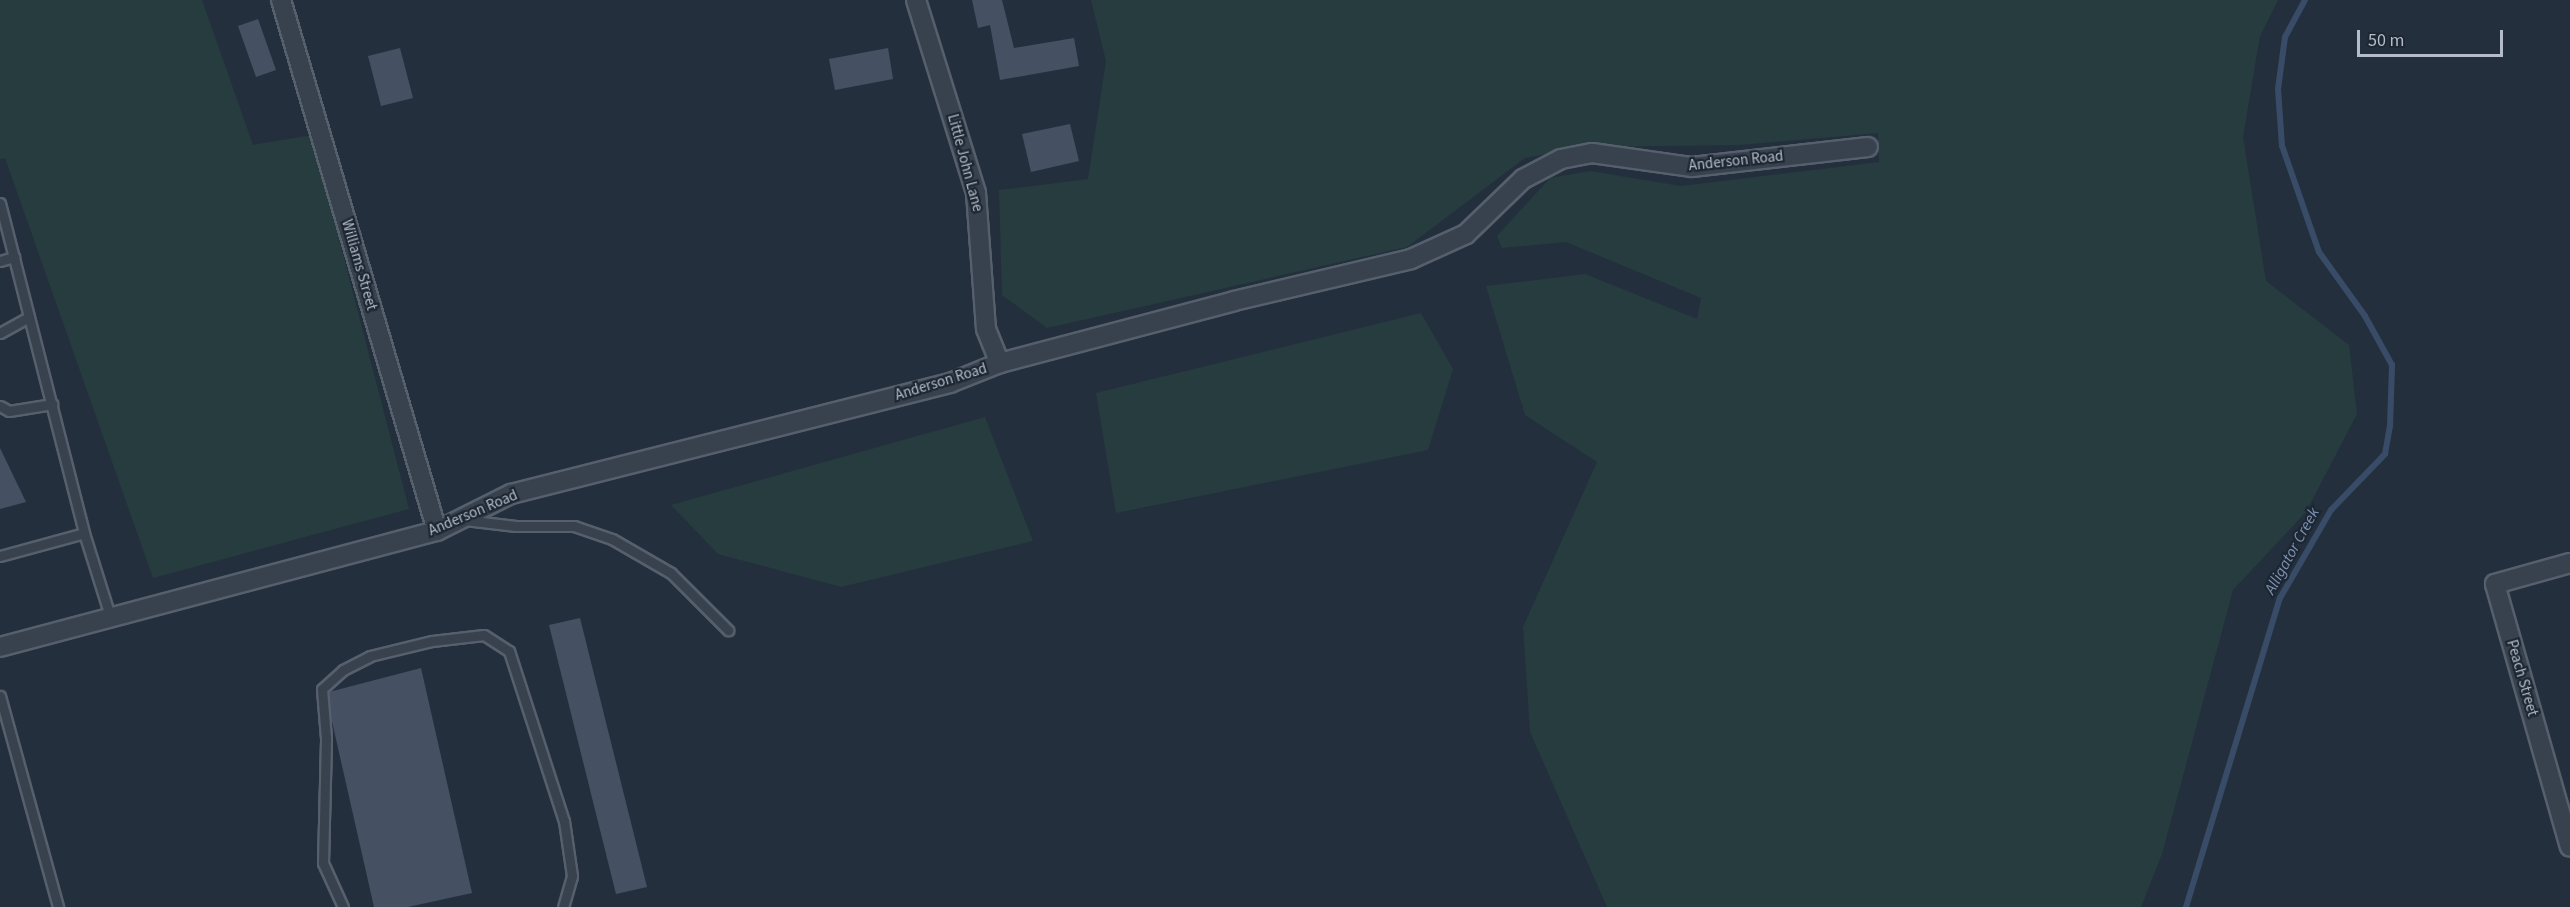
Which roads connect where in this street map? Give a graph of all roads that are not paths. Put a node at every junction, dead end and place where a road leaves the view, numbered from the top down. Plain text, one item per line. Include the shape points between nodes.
1 (281, 0) edge
2 (916, 0) edge
3 (1868, 147) dead end
4 (0, 203) edge
5 (14, 257) junction
6 (0, 261) edge
7 (30, 317) junction
8 (0, 333) edge
9 (1000, 363) junction
10 (52, 404) junction
11 (0, 406) edge
12 (460, 519) junction
13 (437, 531) junction
14 (84, 533) junction
15 (0, 556) edge
16 (2570, 563) edge
17 (110, 616) junction
18 (728, 630) dead end
19 (0, 647) edge
20 (0, 696) edge
21 (2570, 847) edge
22 (58, 907) edge
23 (343, 907) edge
24 (563, 907) edge

1 - 13 street, Williams Street
2 - 9 street, Little John Lane via 976,193 986,329
3 - 9 street, Anderson Road via 1692,167 1592,153 1561,159 1523,179 1466,234 1411,260 1234,301
4 - 5 lane
5 - 6 lane
5 - 7 lane
7 - 8 lane
7 - 10 lane
9 - 12 street, Anderson Road via 950,382 511,494
10 - 11 lane via 9,411
10 - 14 lane
12 - 13 street, Anderson Road
12 - 18 lane via 516,526 574,526 612,539 671,573
13 - 17 street, Anderson Road
14 - 15 lane
14 - 17 lane
16 - 21 street, Peach Street via 2495,584
17 - 19 street, Anderson Road
20 - 22 lane
23 - 24 lane via 323,863 326,758 322,690 343,670 370,656 432,641 484,635 509,651 564,821 572,876

